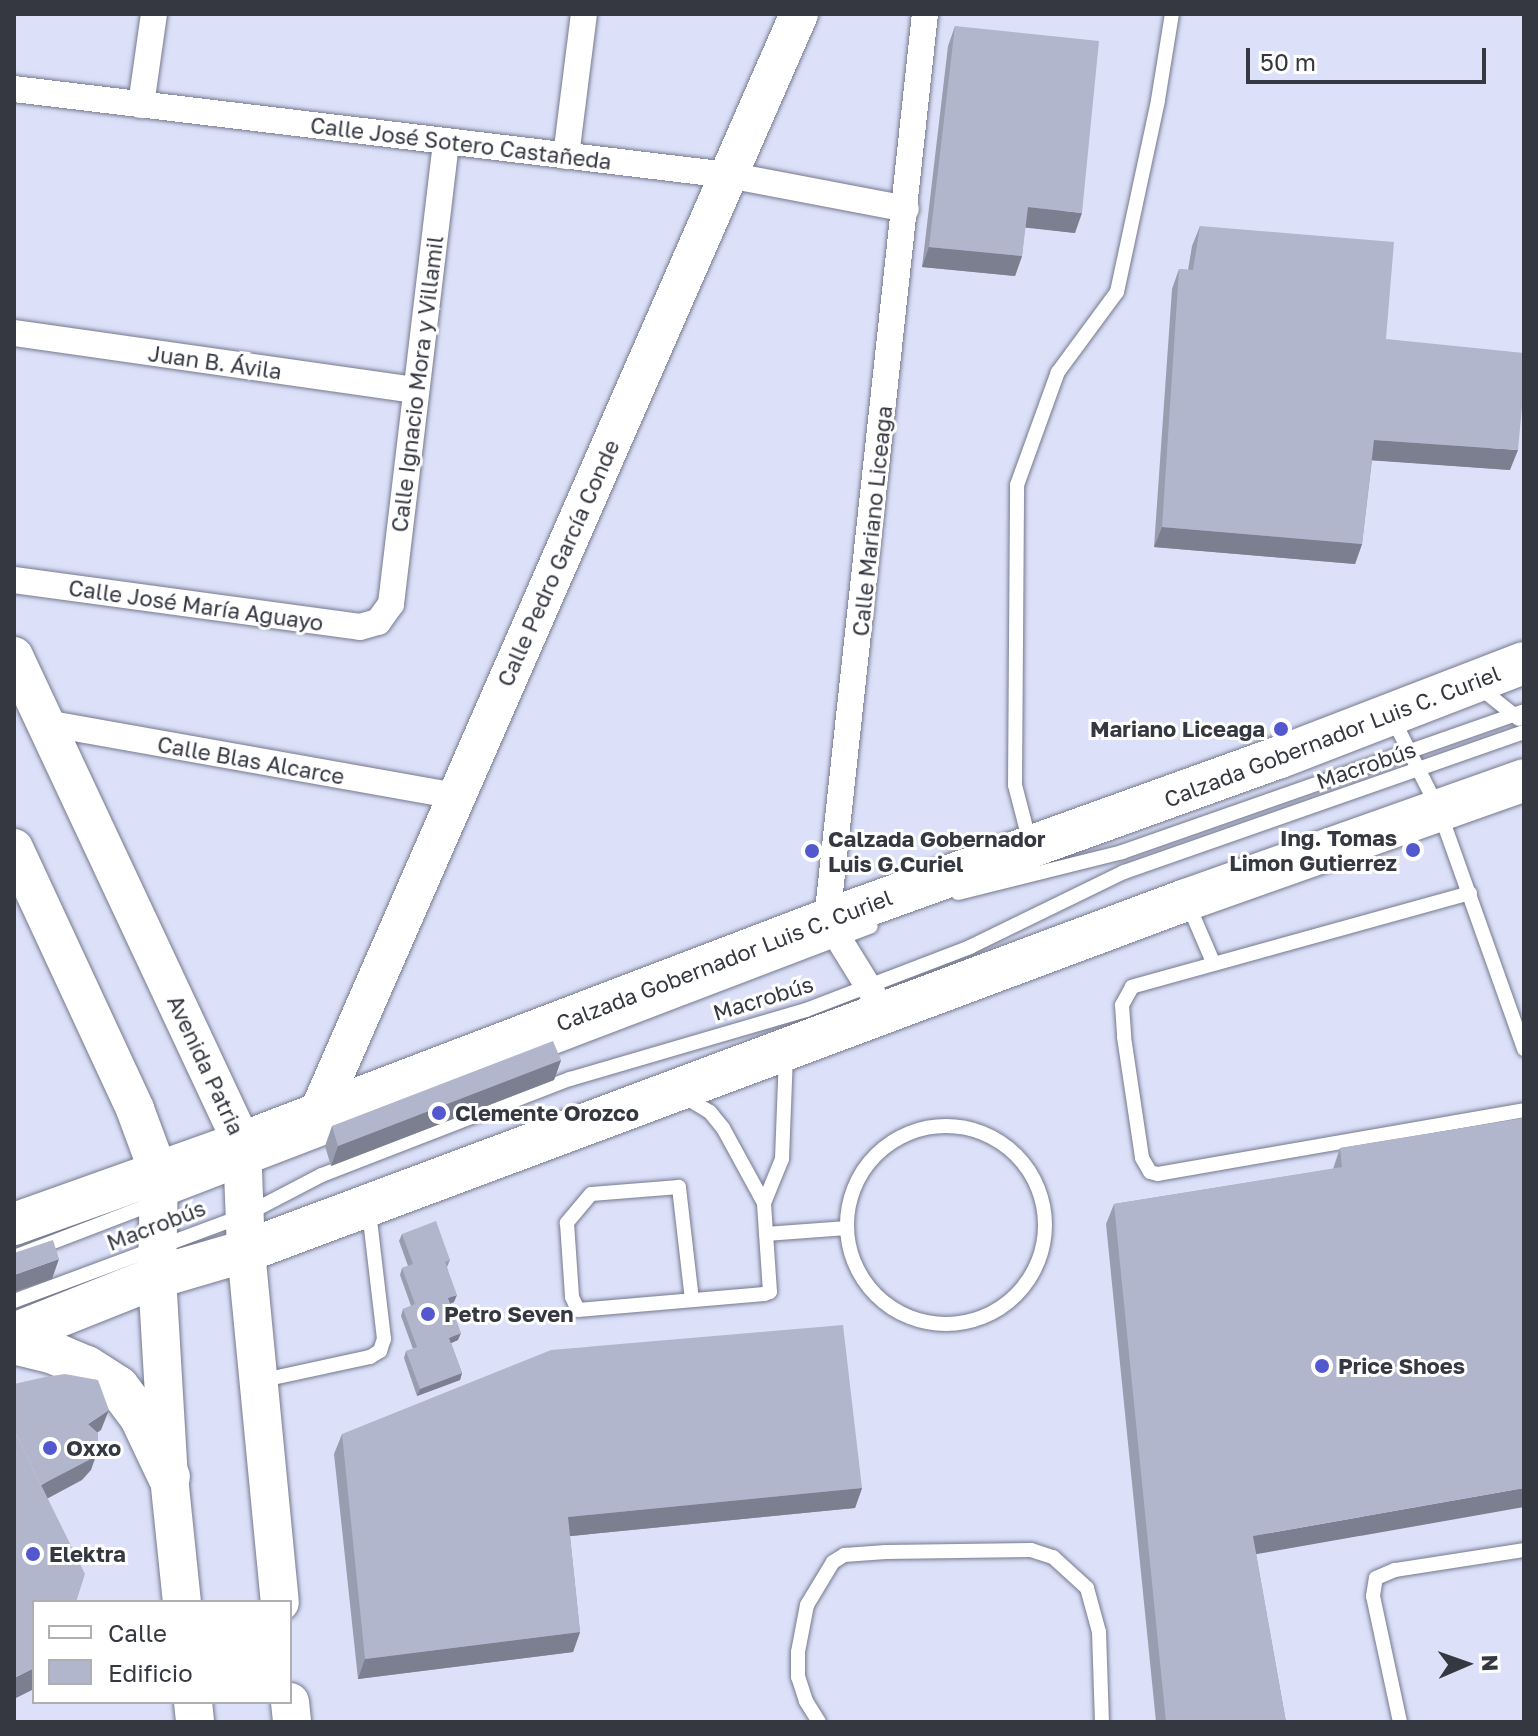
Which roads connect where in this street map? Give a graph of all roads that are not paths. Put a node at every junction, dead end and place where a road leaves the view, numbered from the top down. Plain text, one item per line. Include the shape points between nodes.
1 (154, 14) edge
2 (584, 14) edge
3 (799, 14) edge
4 (925, 14) edge
5 (1172, 14) edge
6 (14, 89) edge
7 (141, 105) junction
8 (446, 141) junction
9 (566, 156) junction
10 (728, 175) junction
11 (906, 209) junction
12 (14, 333) edge
13 (415, 390) junction
14 (14, 580) edge
15 (378, 622) joint
16 (14, 656) edge
17 (1524, 663) edge
18 (1473, 683) junction
19 (1391, 714) junction
20 (1521, 717) edge
21 (46, 723) junction
22 (1524, 732) edge
23 (1410, 753) junction
24 (1419, 771) junction
25 (1524, 780) edge
26 (455, 796) junction
27 (1439, 810) junction
28 (1031, 846) junction
29 (14, 848) edge
30 (1470, 893) junction
31 (940, 900) dead end
32 (1186, 900) junction
33 (883, 922) dead end
34 (833, 929) junction
35 (1213, 962) junction
36 (877, 999) junction
37 (786, 1049) junction
38 (1524, 1049) edge
39 (522, 1060) edge
40 (674, 1092) junction
41 (1524, 1110) edge
42 (318, 1113) junction
43 (361, 1123) edge
44 (243, 1156) junction
45 (159, 1188) junction
46 (764, 1203) junction
47 (368, 1205) junction
48 (14, 1224) edge
49 (847, 1228) junction
50 (245, 1233) junction
51 (766, 1234) junction
52 (14, 1257) edge
53 (157, 1262) junction
54 (692, 1300) junction
55 (14, 1301) edge
56 (14, 1334) edge
57 (14, 1343) edge
58 (258, 1381) junction
59 (169, 1477) junction
60 (1524, 1550) edge
61 (182, 1600) edge
62 (280, 1600) edge
63 (819, 1722) edge
64 (1102, 1722) edge
65 (1400, 1722) edge

1 - 7 street
2 - 9 street
3 - 10 street, Calle Pedro García Conde
4 - 11 street, Calle Mariano Liceaga
5 - 28 lane via 1117,292 1058,372 1017,485 1015,785
6 - 7 street, Calle José Sotero Castañeda
7 - 8 street, Calle José Sotero Castañeda
8 - 9 street, Calle José Sotero Castañeda
8 - 13 street, Calle Ignacio Mora y Villamil
9 - 10 street, Calle José Sotero Castañeda
10 - 11 street, Calle José Sotero Castañeda
10 - 26 street, Calle Pedro García Conde
11 - 34 street, Calle Mariano Liceaga
12 - 13 street, Juan B. Ávila
13 - 15 street, Calle Ignacio Mora y Villamil via 391,604
14 - 15 street, Calle José María Aguayo via 360,627
16 - 21 street, Avenida Patria
17 - 18 main road, Calzada Gobernador Luis C. Curiel
18 - 19 main road, Calzada Gobernador Luis C. Curiel
18 - 20 lane
19 - 23 lane
19 - 28 main road, Calzada Gobernador Luis C. Curiel
20 - 23 lane, Macrobús
21 - 26 street, Calle Blas Alcarce
21 - 44 street, Avenida Patria
22 - 24 lane, Macrobús
23 - 24 lane
23 - 31 lane, Macrobús via 1122,852
24 - 27 lane
24 - 36 lane, Macrobús via 1124,872
25 - 27 main road
26 - 42 street, Calle Pedro García Conde
27 - 30 lane
27 - 32 main road
28 - 34 main road, Calzada Gobernador Luis C. Curiel
29 - 45 street via 135,1109
30 - 35 lane
30 - 38 lane
32 - 35 lane
32 - 36 main road
33 - 34 lane, Macrobús
34 - 36 street
34 - 39 lane, Macrobús
34 - 42 main road, Calzada Gobernador Luis C. Curiel
35 - 41 lane via 1137,983 1123,998 1142,1158 1150,1172
36 - 37 main road
36 - 50 lane, Macrobús via 806,1010 570,1079 322,1175
37 - 40 main road
37 - 46 lane via 782,1159
40 - 46 lane via 694,1100 723,1128
40 - 47 main road
42 - 44 main road, Calzada Gobernador Luis C. Curiel
43 - 44 lane
44 - 45 main road, Calzada Gobernador Luis C. Curiel
44 - 50 street, Avenida Patria
45 - 48 main road, Calzada Gobernador Luis C. Curiel
45 - 52 lane, Macrobús
45 - 53 street
46 - 51 lane
47 - 50 main road
47 - 58 lane via 384,1339 380,1351
49 - 49 lane via 851,1195 867,1165 891,1142 921,1129 986,1134 1014,1152 1034,1178 1045,1210 1044,1243 1033,1274 1013,1299 986,1317 955,1325 923,1322 893,1310 853,1260
49 - 51 lane
50 - 53 main road
50 - 58 street, Avenida Patria
51 - 54 lane via 770,1292
53 - 55 lane, Macrobús
53 - 56 main road
53 - 59 street
54 - 54 lane via 575,1307 567,1223 586,1197 679,1187
57 - 59 main road via 63,1357 118,1387 141,1418
58 - 62 street, Avenida Patria
59 - 61 street
60 - 65 lane via 1395,1570 1376,1578 1373,1596
63 - 64 lane via 798,1677 798,1652 807,1605 833,1562 844,1555 886,1552 1031,1550 1053,1557 1087,1588 1099,1632

